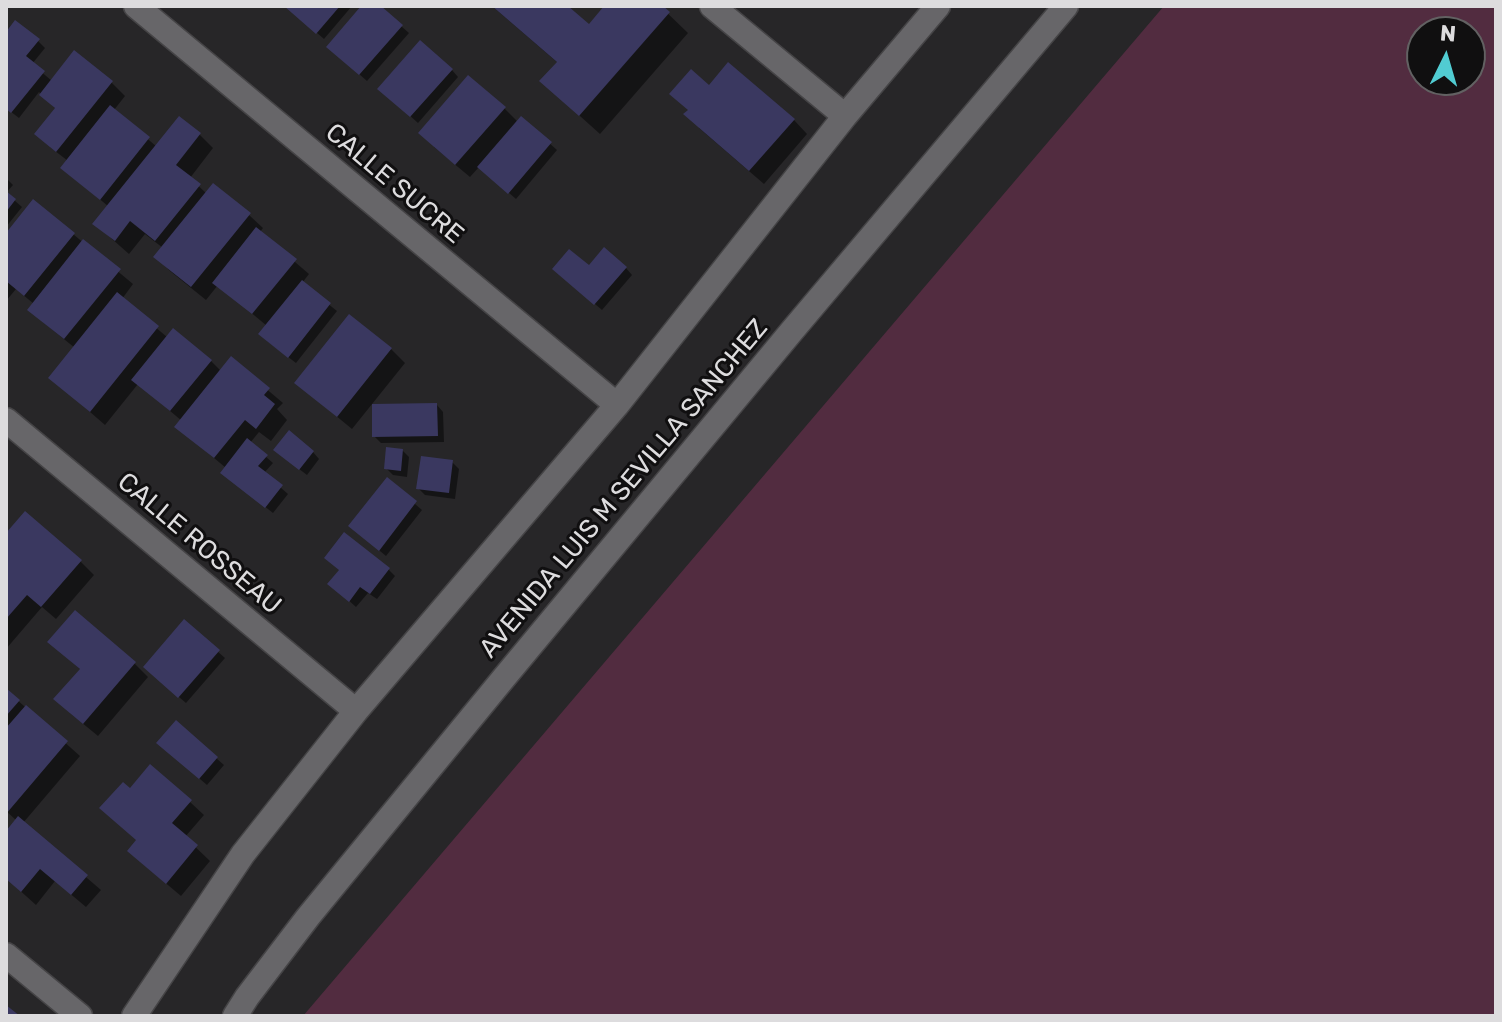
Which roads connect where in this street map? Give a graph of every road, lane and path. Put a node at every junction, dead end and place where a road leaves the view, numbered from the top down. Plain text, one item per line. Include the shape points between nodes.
1 (136, 6) edge
2 (712, 6) edge
3 (938, 6) edge
4 (1066, 6) edge
5 (845, 116) junction
6 (617, 405) junction
7 (6, 420) edge
8 (356, 711) junction
9 (6, 955) edge
10 (80, 1016) edge
11 (134, 1016) edge
12 (235, 1016) edge

1 - 6 street, CALLE SUCRE
2 - 5 street
3 - 5 street
4 - 12 street, AVENIDA LUIS M SEVILLA SANCHEZ via 503,679 308,917
5 - 6 street
6 - 8 street
7 - 8 street, CALLE ROSSEAU
8 - 11 street via 243,854
9 - 10 street

